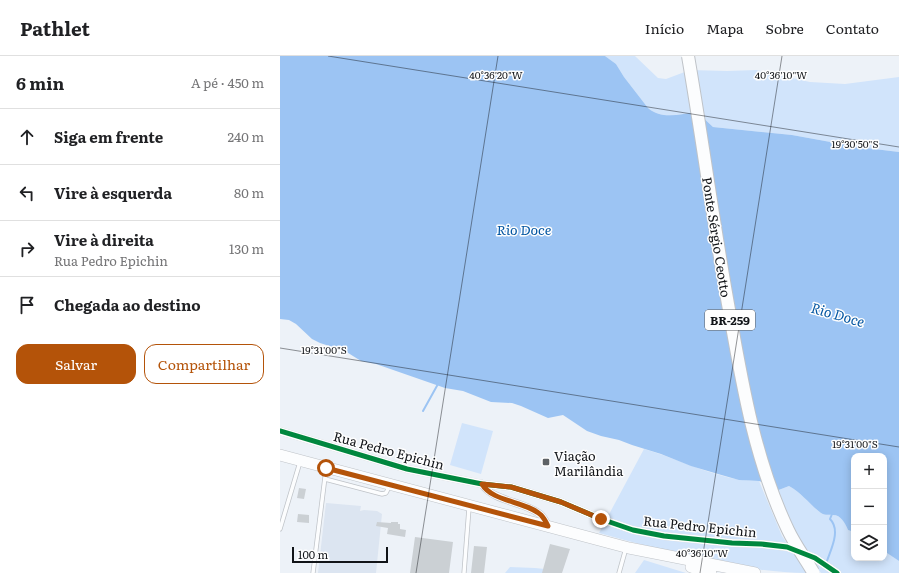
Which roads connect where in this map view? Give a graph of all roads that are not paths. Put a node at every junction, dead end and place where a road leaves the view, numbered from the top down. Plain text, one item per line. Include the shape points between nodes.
1 (688, 56) edge
2 (280, 431) edge
3 (280, 455) edge
4 (301, 460) junction
5 (325, 473) junction
6 (482, 484) junction
7 (469, 504) junction
8 (548, 526) junction
9 (280, 529) edge
10 (628, 548) junction
11 (813, 572) dead end
12 (313, 573) edge
13 (464, 573) edge
14 (619, 573) edge
15 (711, 573) edge
16 (754, 573) edge
17 (838, 573) edge

1 - 11 highway, Ponte Sérgio Ceotto / BR-259, bridge via 716,240 745,399 754,435 780,512
2 - 6 street, Rua Pedro Epichin via 407,469
3 - 4 main road
4 - 5 main road
4 - 9 lane
5 - 7 main road via 390,484
5 - 12 lane
6 - 8 street via 492,493 535,511 544,518
6 - 17 street, Rua Pedro Epichin via 511,487 554,500 633,530 664,536 787,547 815,558
7 - 8 main road
7 - 13 lane
8 - 10 main road
10 - 14 lane
10 - 15 main road
10 - 16 main road

